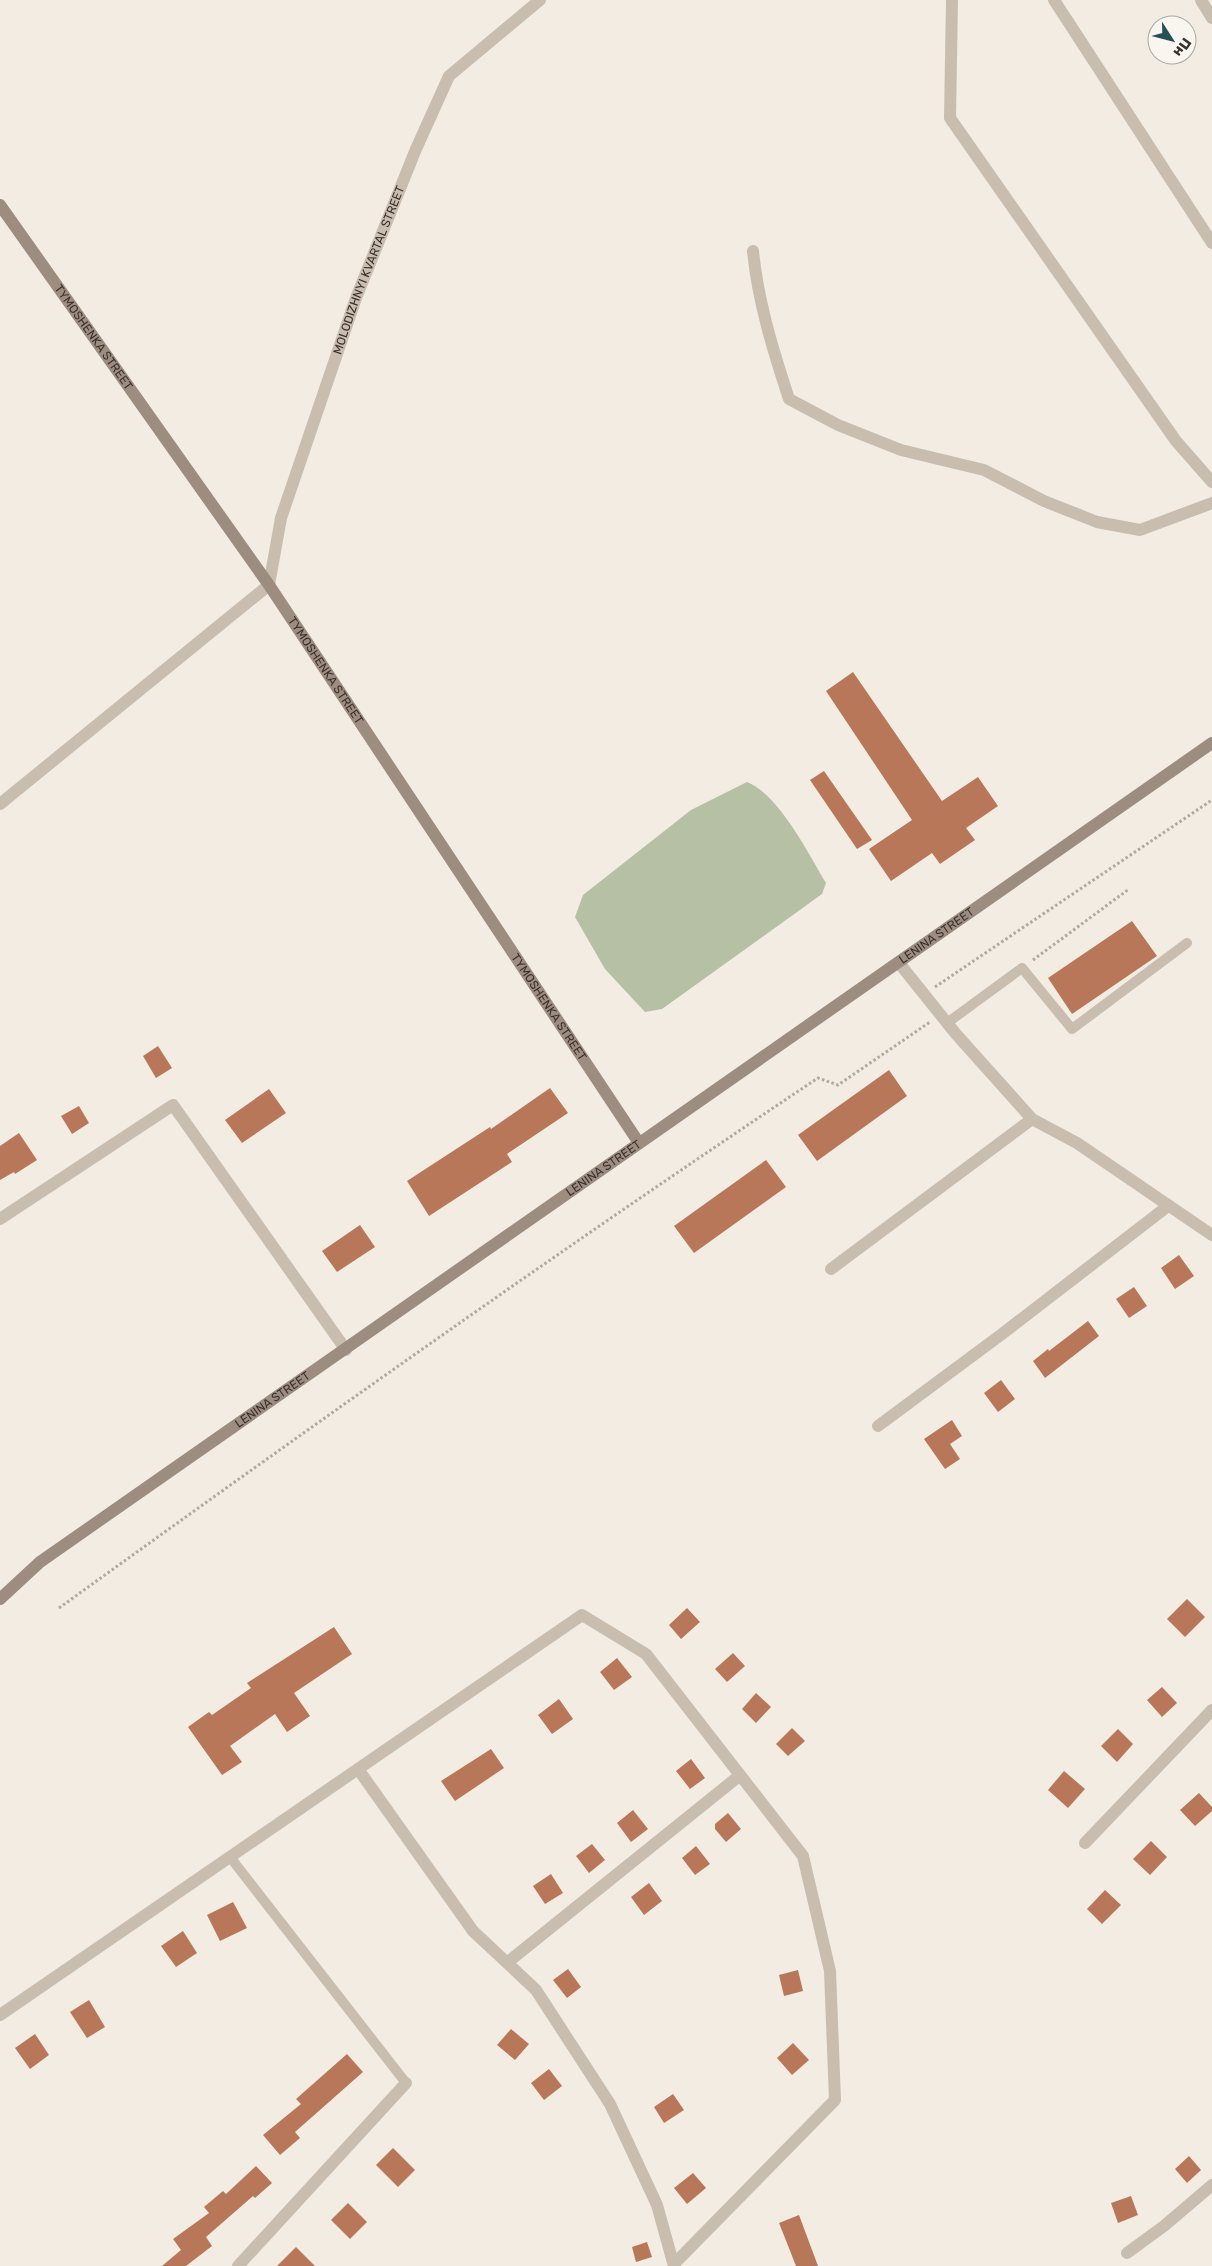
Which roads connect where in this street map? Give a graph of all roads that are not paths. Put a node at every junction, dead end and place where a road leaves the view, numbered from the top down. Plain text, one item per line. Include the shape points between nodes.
1 (540, 0) edge
2 (952, 0) edge
3 (1054, 0) edge
4 (1201, 0) edge
5 (1212, 18) edge
6 (0, 205) edge
7 (1212, 243) edge
8 (753, 251) dead end
9 (1212, 482) edge
10 (1212, 502) edge
11 (269, 584) junction
12 (1212, 743) edge
13 (0, 804) edge
14 (1186, 943) dead end
15 (899, 963) junction
16 (944, 1019) junction
17 (1032, 1119) junction
18 (639, 1143) junction
19 (1168, 1206) junction
20 (0, 1219) edge
21 (1212, 1235) edge
22 (831, 1269) dead end
23 (346, 1350) junction
24 (878, 1426) dead end
25 (0, 1599) edge
26 (1212, 1710) edge
27 (358, 1769) junction
28 (739, 1776) junction
29 (1085, 1843) dead end
30 (230, 1857) junction
31 (508, 1962) junction
32 (0, 2015) edge
33 (406, 2083) joint
34 (1212, 2184) edge
35 (1127, 2253) dead end
36 (674, 2265) edge
37 (238, 2266) edge

1 - 11 street, MOLODIZHNYI KVARTAL STREET via 449,76 356,298 281,518
2 - 9 street via 950,118 1176,441
3 - 7 street
4 - 5 street
6 - 11 street, TYMOSHENKA STREET
8 - 10 street via 756,286 790,398 838,425 901,450 984,470 1044,501 1097,522 1140,530
11 - 13 street
11 - 18 street, TYMOSHENKA STREET
12 - 15 street, LENINA STREET
14 - 16 lane via 1072,1029 1022,968
15 - 16 street
15 - 18 street, LENINA STREET
16 - 17 street
17 - 19 street via 1077,1142
17 - 22 street
18 - 23 street, LENINA STREET
19 - 21 street
19 - 24 street
20 - 23 street via 173,1105
23 - 25 street, LENINA STREET via 40,1562
26 - 29 street
27 - 28 street via 582,1616 646,1654
27 - 30 street
27 - 31 street via 473,1931
28 - 31 street
28 - 36 street via 803,1856 830,1971 835,2100
30 - 32 street
30 - 33 lane
31 - 36 street via 536,1990 610,2104 657,2205
33 - 37 street
34 - 35 street

